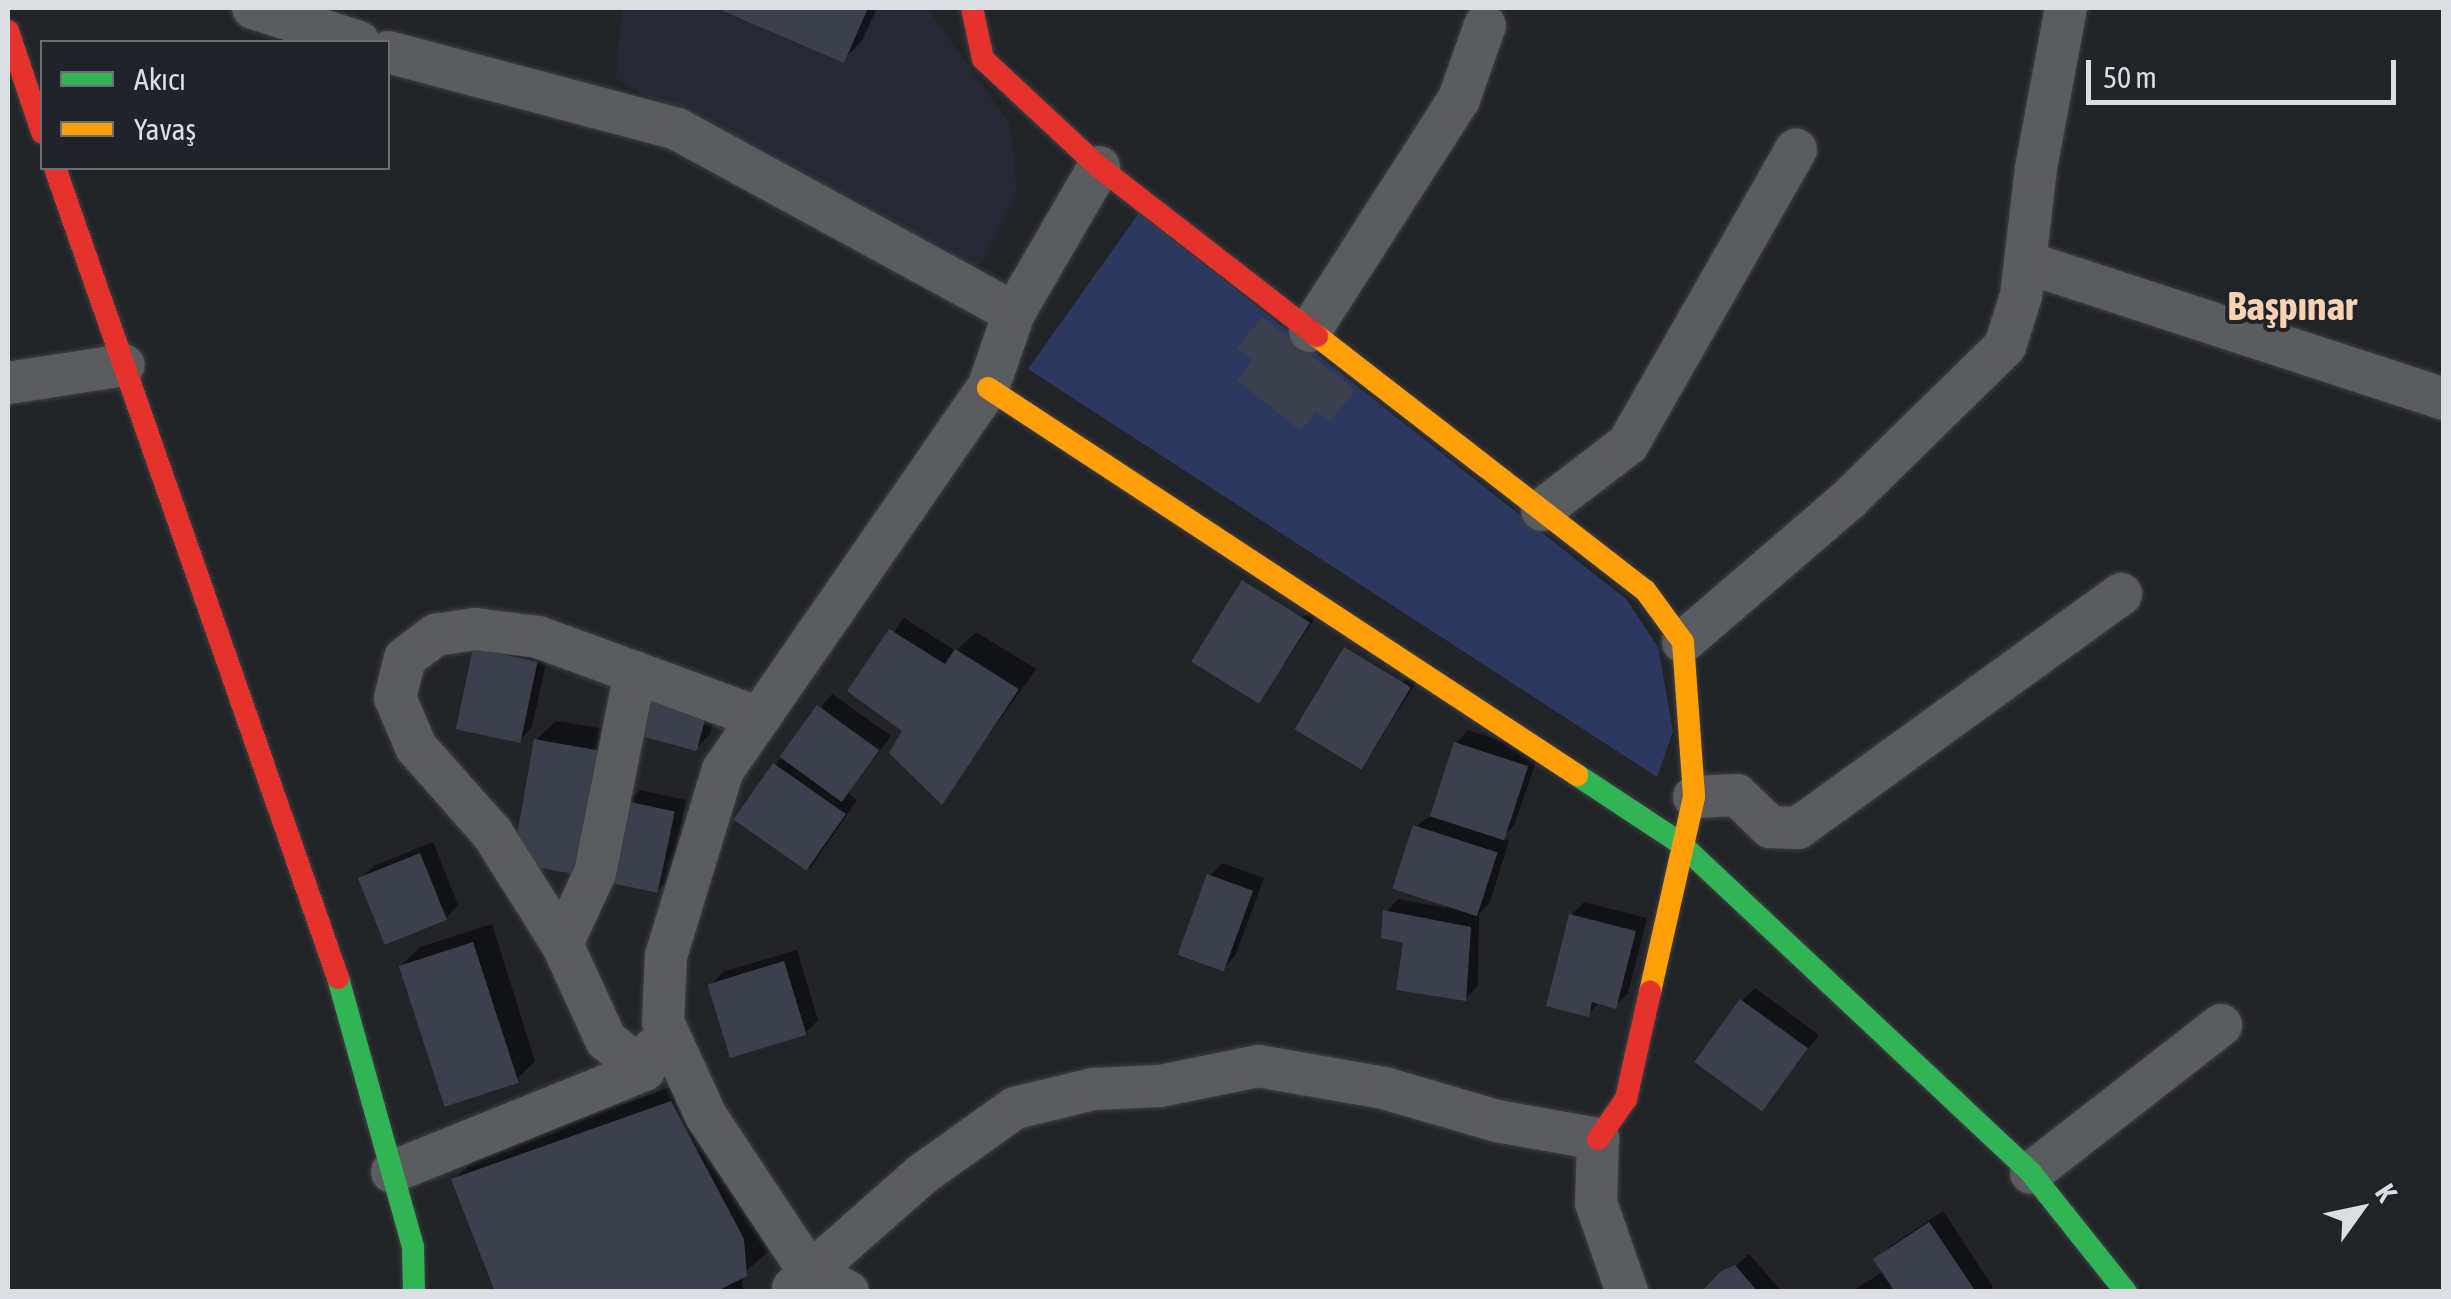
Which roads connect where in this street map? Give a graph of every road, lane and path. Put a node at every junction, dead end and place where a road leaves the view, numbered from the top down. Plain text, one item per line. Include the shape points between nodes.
1 (253, 8) edge
2 (972, 8) edge
3 (2066, 8) edge
4 (1485, 24) dead end
5 (8, 31) edge
6 (354, 40) edge
7 (390, 53) edge
8 (40, 126) edge
9 (1796, 149) dead end
10 (1099, 167) junction
11 (56, 170) edge
12 (2025, 262) junction
13 (1014, 312) junction
14 (1310, 331) junction
15 (124, 365) junction
16 (8, 384) edge
17 (988, 388) junction
18 (2444, 399) edge
19 (1542, 510) junction
20 (2122, 594) dead end
21 (1682, 642) junction
22 (635, 672) junction
23 (759, 718) junction
24 (1694, 797) junction
25 (1680, 842) junction
26 (562, 944) junction
27 (663, 1022) junction
28 (2222, 1026) dead end
29 (644, 1070) junction
30 (1598, 1139) junction
31 (392, 1172) junction
32 (2030, 1173) junction
33 (799, 1280) edge
34 (414, 1292) edge
35 (848, 1292) edge
36 (1626, 1292) edge
37 (2126, 1292) edge

1 - 6 street
2 - 10 street via 983,59
3 - 12 street
4 - 14 street via 1458,99
5 - 8 street
7 - 13 street via 677,130
9 - 19 street via 1628,444
10 - 13 street
10 - 14 street
11 - 15 street
12 - 18 street
12 - 21 street via 2005,346 1848,500
13 - 17 street
14 - 19 street
15 - 16 street
15 - 31 street via 348,1008
17 - 23 street
17 - 25 street
19 - 21 street via 1645,590
20 - 24 street via 1798,828 1770,827 1737,795
21 - 24 street
22 - 23 street
22 - 26 street via 595,872
22 - 26 street via 538,637 475,629 436,635 404,658 395,698 416,748 492,833
23 - 27 street via 723,770 666,956
24 - 25 street
25 - 30 street via 1626,1099
25 - 32 street
26 - 29 street via 606,1040
27 - 29 street
27 - 33 street via 706,1116
28 - 32 street
29 - 31 street
30 - 33 street via 1258,1066 1160,1086 1092,1090 1014,1108
30 - 36 street via 1596,1203
31 - 34 street via 413,1248
32 - 37 street
33 - 35 street

